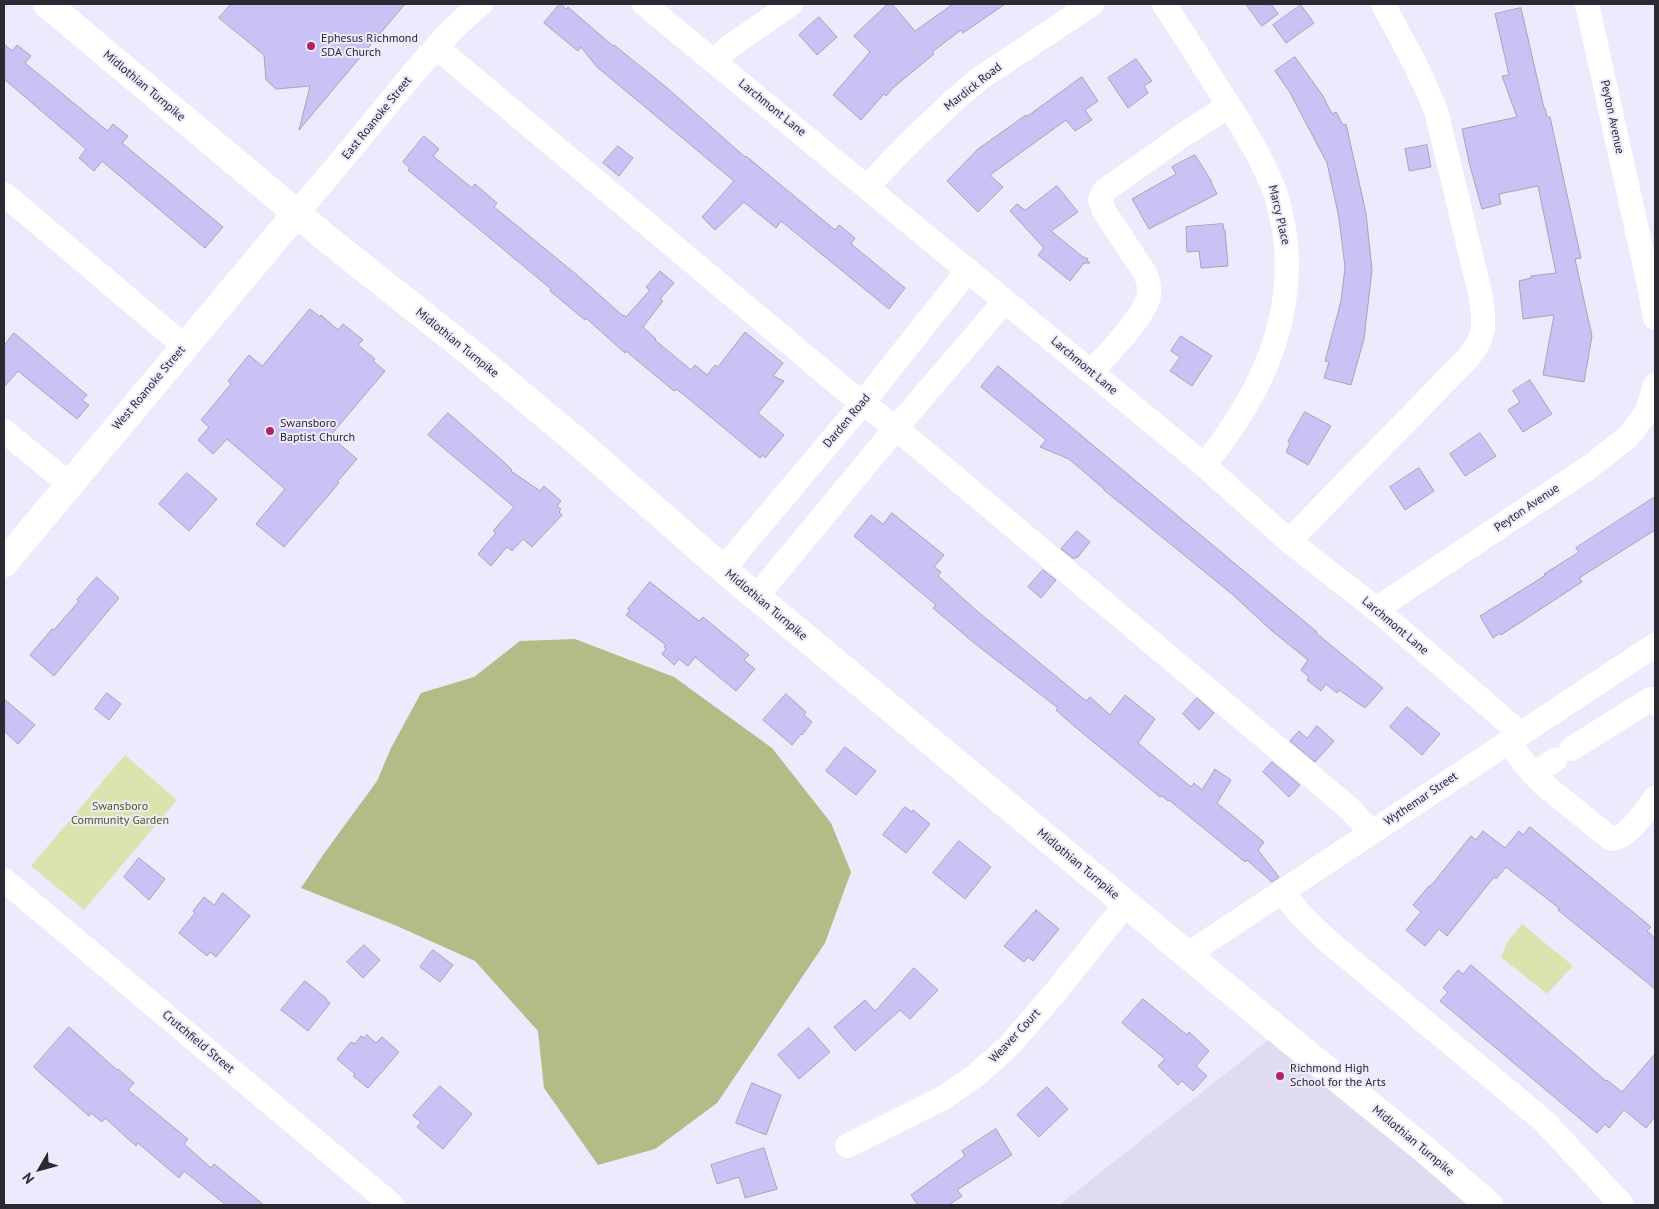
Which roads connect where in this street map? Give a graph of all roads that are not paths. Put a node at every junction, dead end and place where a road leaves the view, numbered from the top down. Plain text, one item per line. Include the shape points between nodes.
1 (48, 4) edge
2 (481, 4) edge
3 (644, 4) edge
4 (791, 4) edge
5 (1092, 4) edge
6 (1164, 4) edge
7 (1587, 4) edge
8 (1386, 5) edge
9 (436, 47) junction
10 (714, 61) junction
11 (1229, 106) junction
12 (867, 187) junction
13 (4, 194) edge
14 (296, 214) junction
15 (968, 270) junction
16 (1005, 301) junction
17 (1655, 318) edge
18 (184, 346) junction
19 (1092, 372) junction
20 (1655, 385) edge
21 (862, 404) junction
22 (896, 428) junction
23 (4, 431) edge
24 (1204, 465) junction
25 (69, 484) junction
26 (1288, 541) junction
27 (4, 563) edge
28 (723, 568) junction
29 (757, 596) junction
30 (1376, 609) junction
31 (1655, 645) edge
32 (1655, 703) edge
33 (1514, 737) junction
34 (1533, 774) junction
35 (1655, 798) edge
36 (1371, 832) junction
37 (4, 880) edge
38 (1282, 891) junction
39 (1126, 904) junction
40 (1188, 954) junction
41 (847, 1146) dead end
42 (392, 1205) edge
43 (1488, 1205) edge
44 (1622, 1205) edge

1 - 14 main road, Midlothian Turnpike
2 - 9 street, East Roanoke Street
3 - 10 street, Larchmont Lane
4 - 10 street
5 - 12 street, Mardick Road via 979,79
6 - 11 street, Marcy Place
7 - 17 street, Peyton Avenue
8 - 26 street via 1436,110 1480,292 1483,335 1469,357
9 - 14 street, East Roanoke Street
9 - 21 street
10 - 12 street, Larchmont Lane
11 - 19 street via 1104,192 1100,200 1104,210 1145,273 1149,294 1145,308
11 - 24 street, Marcy Place via 1253,143 1272,184 1287,250 1287,289 1281,323 1263,374 1224,441
12 - 15 street, Larchmont Lane
13 - 18 street
14 - 18 main road, West Roanoke Street
14 - 28 main road, Midlothian Turnpike via 471,353
15 - 16 street, Larchmont Lane
15 - 21 street, Darden Road
16 - 19 street, Larchmont Lane
16 - 22 street
18 - 25 main road, West Roanoke Street
19 - 24 street, Larchmont Lane
20 - 30 street, Peyton Avenue via 1647,412 1628,437 1588,468
21 - 22 street
21 - 28 street, Darden Road
22 - 29 street
22 - 36 street via 1350,809
23 - 25 street
24 - 26 street, Larchmont Lane
25 - 27 main road, West Roanoke Street
26 - 30 street, Larchmont Lane
28 - 29 main road, Midlothian Turnpike
29 - 39 main road, Midlothian Turnpike
30 - 33 street, Larchmont Lane
31 - 33 street, Wythemar Street
32 - 34 street via 1651,699
33 - 34 street, Larchmont Lane
33 - 36 street, Wythemar Street
34 - 35 street, Larchmont Lane via 1616,839 1627,833
36 - 38 street, Wythemar Street
37 - 42 street, Crutchfield Street
38 - 40 street, Wythemar Street
38 - 44 street via 1300,915 1329,942 1544,1121
39 - 40 main road, Midlothian Turnpike
39 - 41 street, Weaver Court via 1008,1047 943,1098
40 - 43 main road, Midlothian Turnpike

